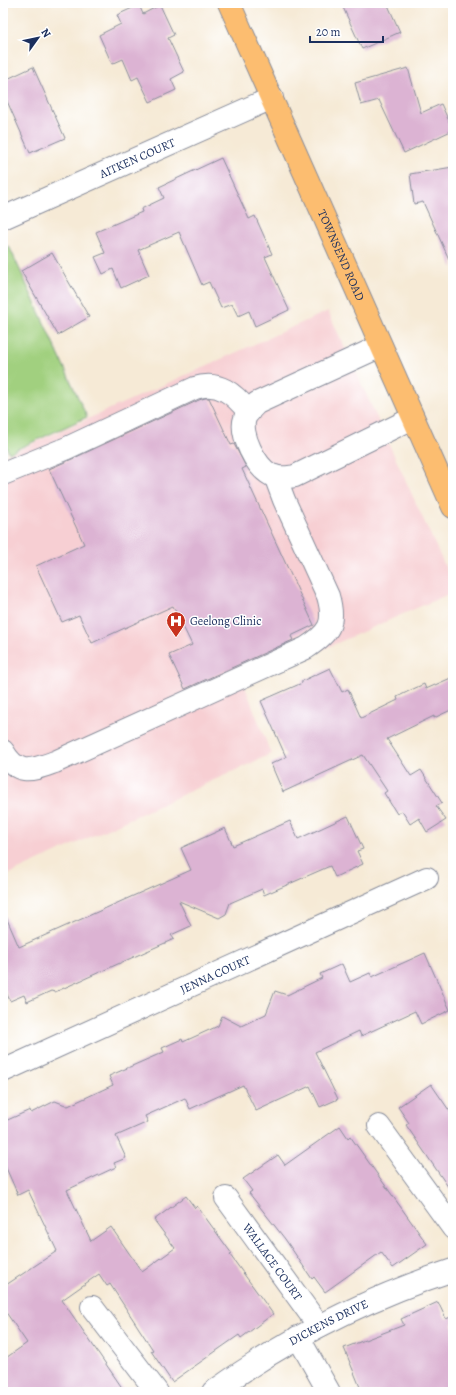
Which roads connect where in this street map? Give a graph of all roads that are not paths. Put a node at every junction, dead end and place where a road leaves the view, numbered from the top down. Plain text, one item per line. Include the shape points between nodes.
1 (229, 3) edge
2 (272, 98) junction
3 (3, 218) edge
4 (381, 346) junction
5 (249, 412) junction
6 (413, 418) junction
7 (3, 474) edge
8 (274, 476) junction
9 (453, 507) edge
10 (3, 751) edge
11 (427, 878) dead end
12 (3, 1071) edge
13 (379, 1126) dead end
14 (226, 1198) dead end
15 (453, 1228) edge
16 (453, 1270) edge
17 (92, 1307) dead end
18 (318, 1326) junction
19 (298, 1337) junction
20 (157, 1392) edge
21 (213, 1392) edge
22 (329, 1392) edge

1 - 2 main road, TOWNSEND ROAD
2 - 3 street, AITKEN COURT
2 - 4 main road, TOWNSEND ROAD
4 - 5 street via 277,393 257,404
4 - 6 main road, TOWNSEND ROAD
5 - 7 street via 227,391 205,385 67,448
5 - 8 street via 245,419 244,432 250,449 264,469
6 - 8 street via 296,476
6 - 9 main road, TOWNSEND ROAD
8 - 10 street via 332,610 331,621 319,640 55,762 32,770 21,769 11,763
11 - 12 street, JENNA COURT
13 - 15 street
14 - 18 street, WALLACE COURT
16 - 18 street, DICKENS DRIVE via 377,1298
17 - 20 street
18 - 19 street, DICKENS DRIVE
19 - 21 street, DICKENS DRIVE
19 - 22 street

